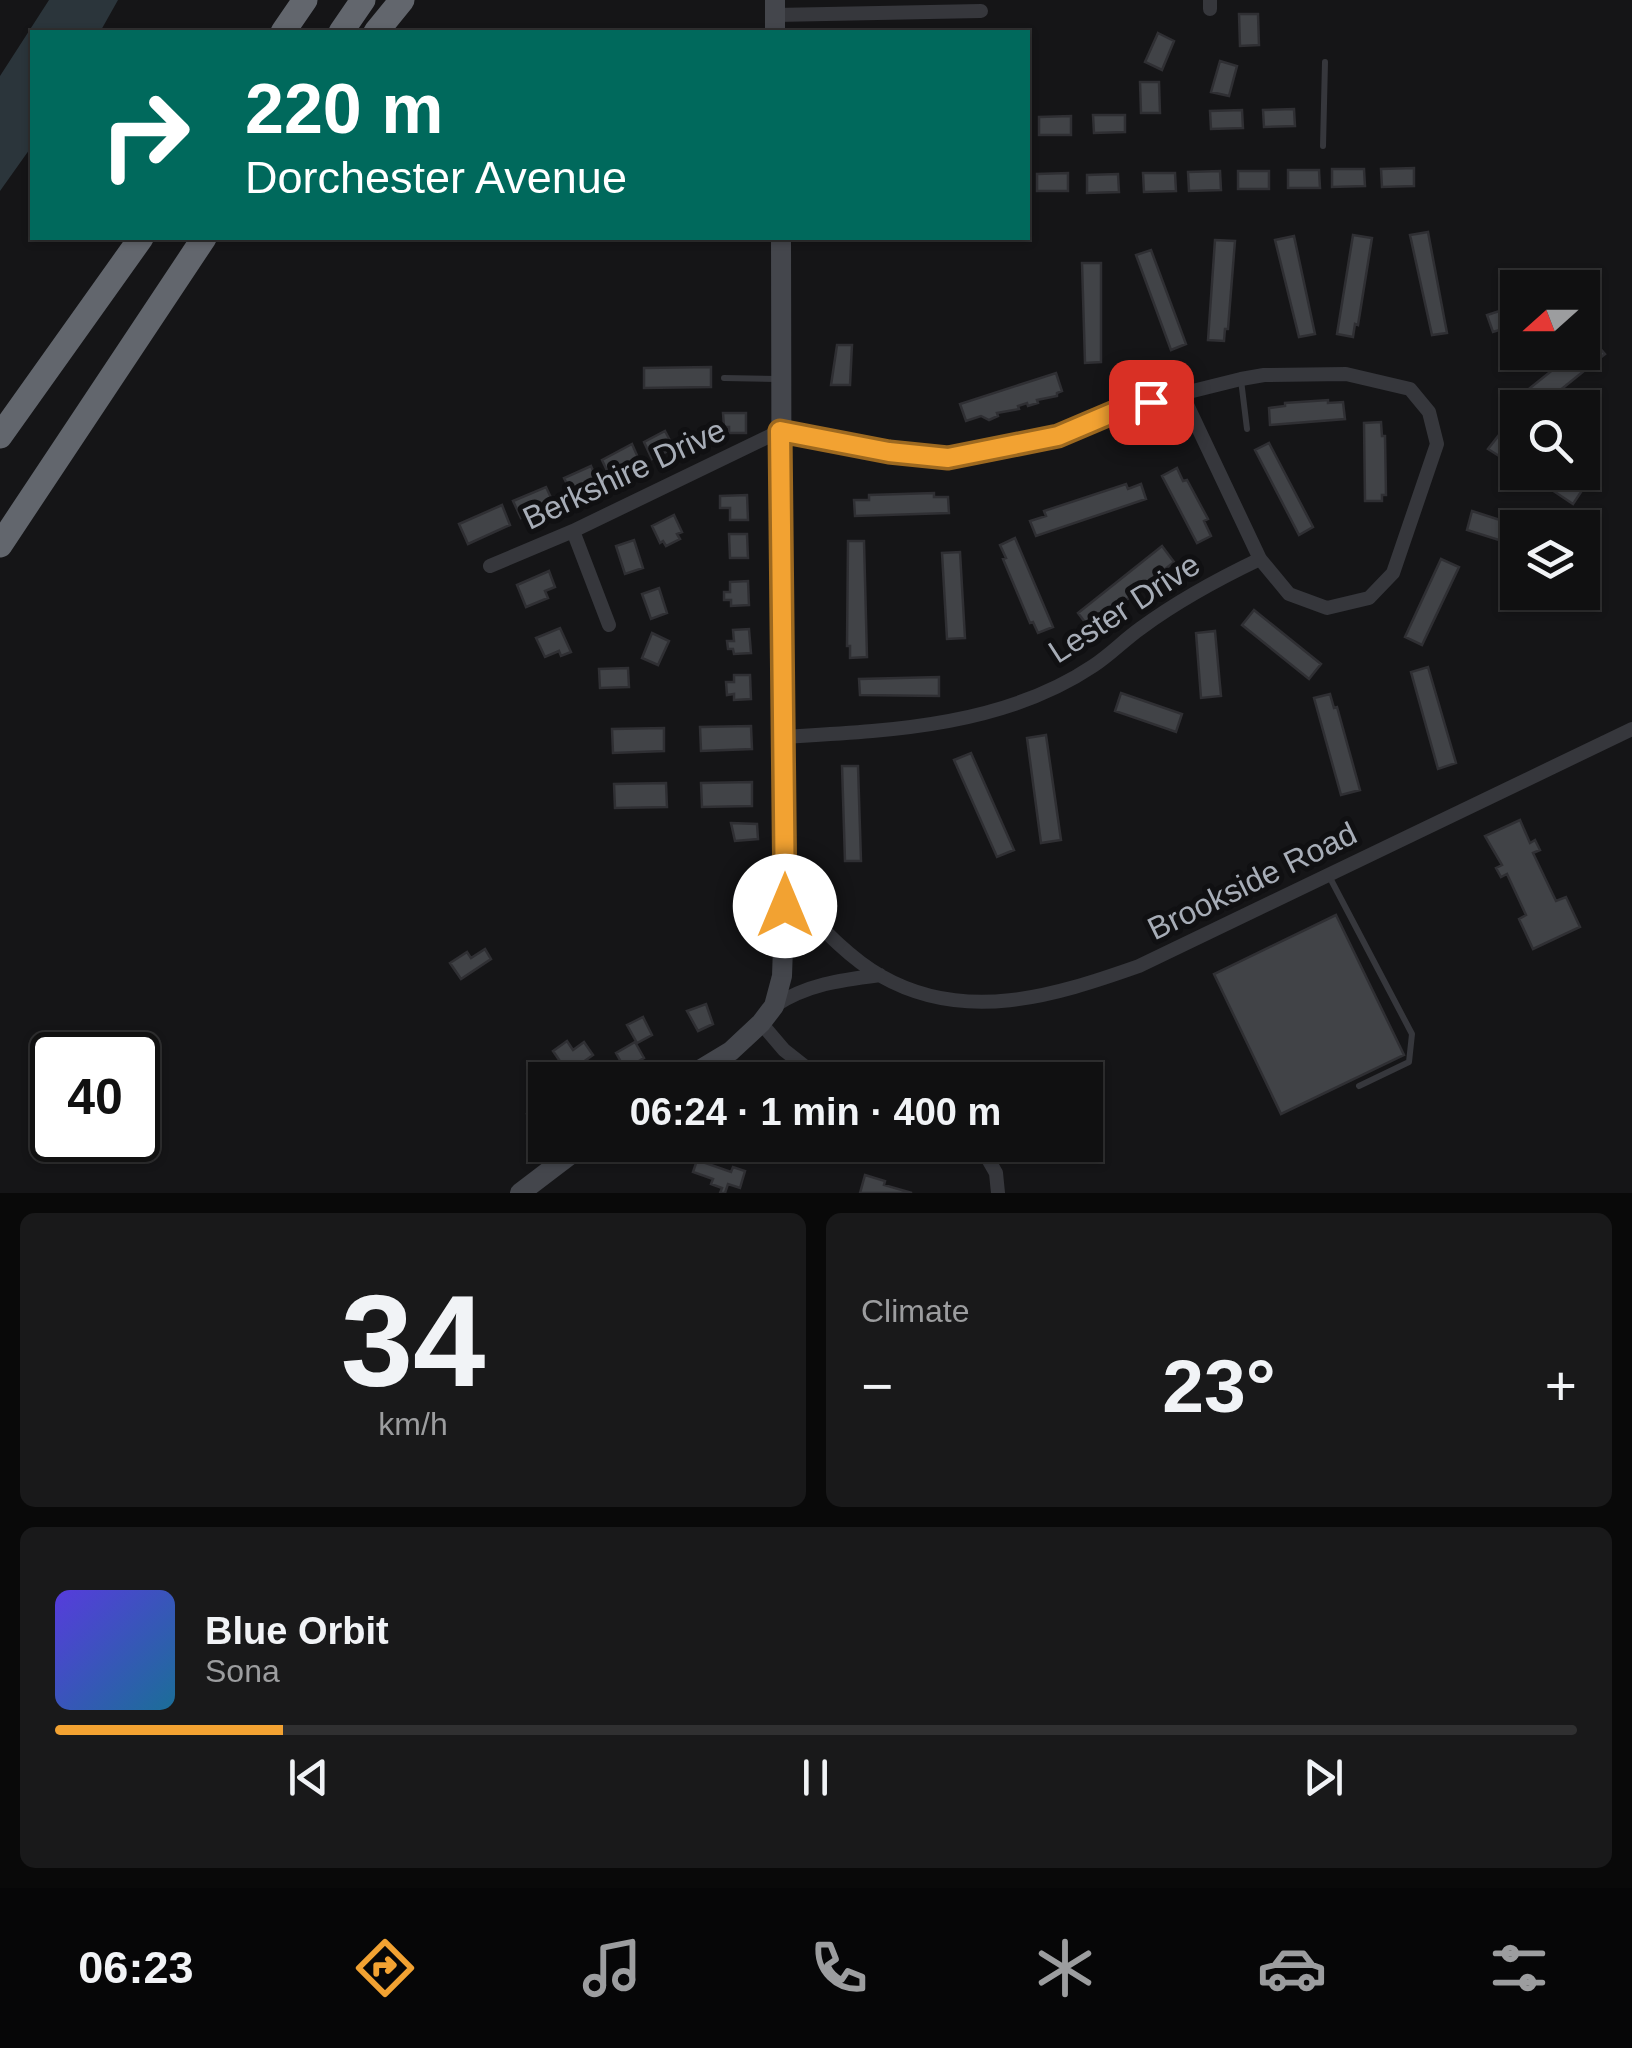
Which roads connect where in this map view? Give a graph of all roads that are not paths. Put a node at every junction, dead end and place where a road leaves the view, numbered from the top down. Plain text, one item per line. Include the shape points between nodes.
1 (305, 0) edge
2 (363, 0) edge
3 (402, 0) edge
4 (982, 11) dead end
5 (775, 16) edge
6 (285, 30) edge
7 (342, 30) edge
8 (378, 30) edge
9 (1325, 62) dead end
10 (1324, 146) dead end
11 (140, 240) edge
12 (203, 240) edge
13 (214, 240) edge
14 (781, 240) edge
15 (125, 359) junction
16 (724, 378) dead end
17 (780, 379) junction
18 (1241, 379) junction
19 (1182, 394) junction
20 (1247, 429) dead end
21 (780, 431) junction
22 (0, 436) edge
23 (573, 531) junction
24 (0, 545) edge
25 (1260, 559) junction
26 (490, 566) dead end
27 (609, 625) dead end
28 (1632, 729) edge
29 (782, 737) junction
30 (1329, 874) junction
31 (785, 888) junction
32 (880, 975) junction
33 (767, 1014) junction
34 (713, 1062) edge
35 (799, 1062) edge
36 (1360, 1086) dead end
37 (560, 1162) edge
38 (990, 1162) edge
39 (520, 1193) edge
40 (998, 1193) edge

1 - 6 highway
2 - 7 highway
3 - 8 highway
4 - 5 street
9 - 10 lane
11 - 22 highway
12 - 15 highway
13 - 15 highway
14 - 17 street
15 - 24 highway
16 - 17 lane
17 - 21 street
18 - 19 street
18 - 20 lane
18 - 25 street via 1346,374 1410,389 1429,412 1437,444 1393,572 1370,598 1328,608 1289,594
19 - 21 street via 1124,408 1058,436 948,458
19 - 25 street
21 - 23 street, Berkshire Drive
21 - 29 street
23 - 26 street, Berkshire Drive
23 - 27 street
25 - 29 street, Lester Drive via 1204,585 1092,667 1029,699 887,731
28 - 30 street, Brookside Road
29 - 31 street
30 - 32 street, Brookside Road via 1139,966 1070,990 1010,1001 940,1001
30 - 36 lane via 1412,1034 1409,1062
31 - 32 street, Brookside Road via 830,936
31 - 33 street via 782,976
32 - 33 street via 822,983 792,994
33 - 34 street
33 - 35 street via 784,1050
37 - 39 street
38 - 40 street

